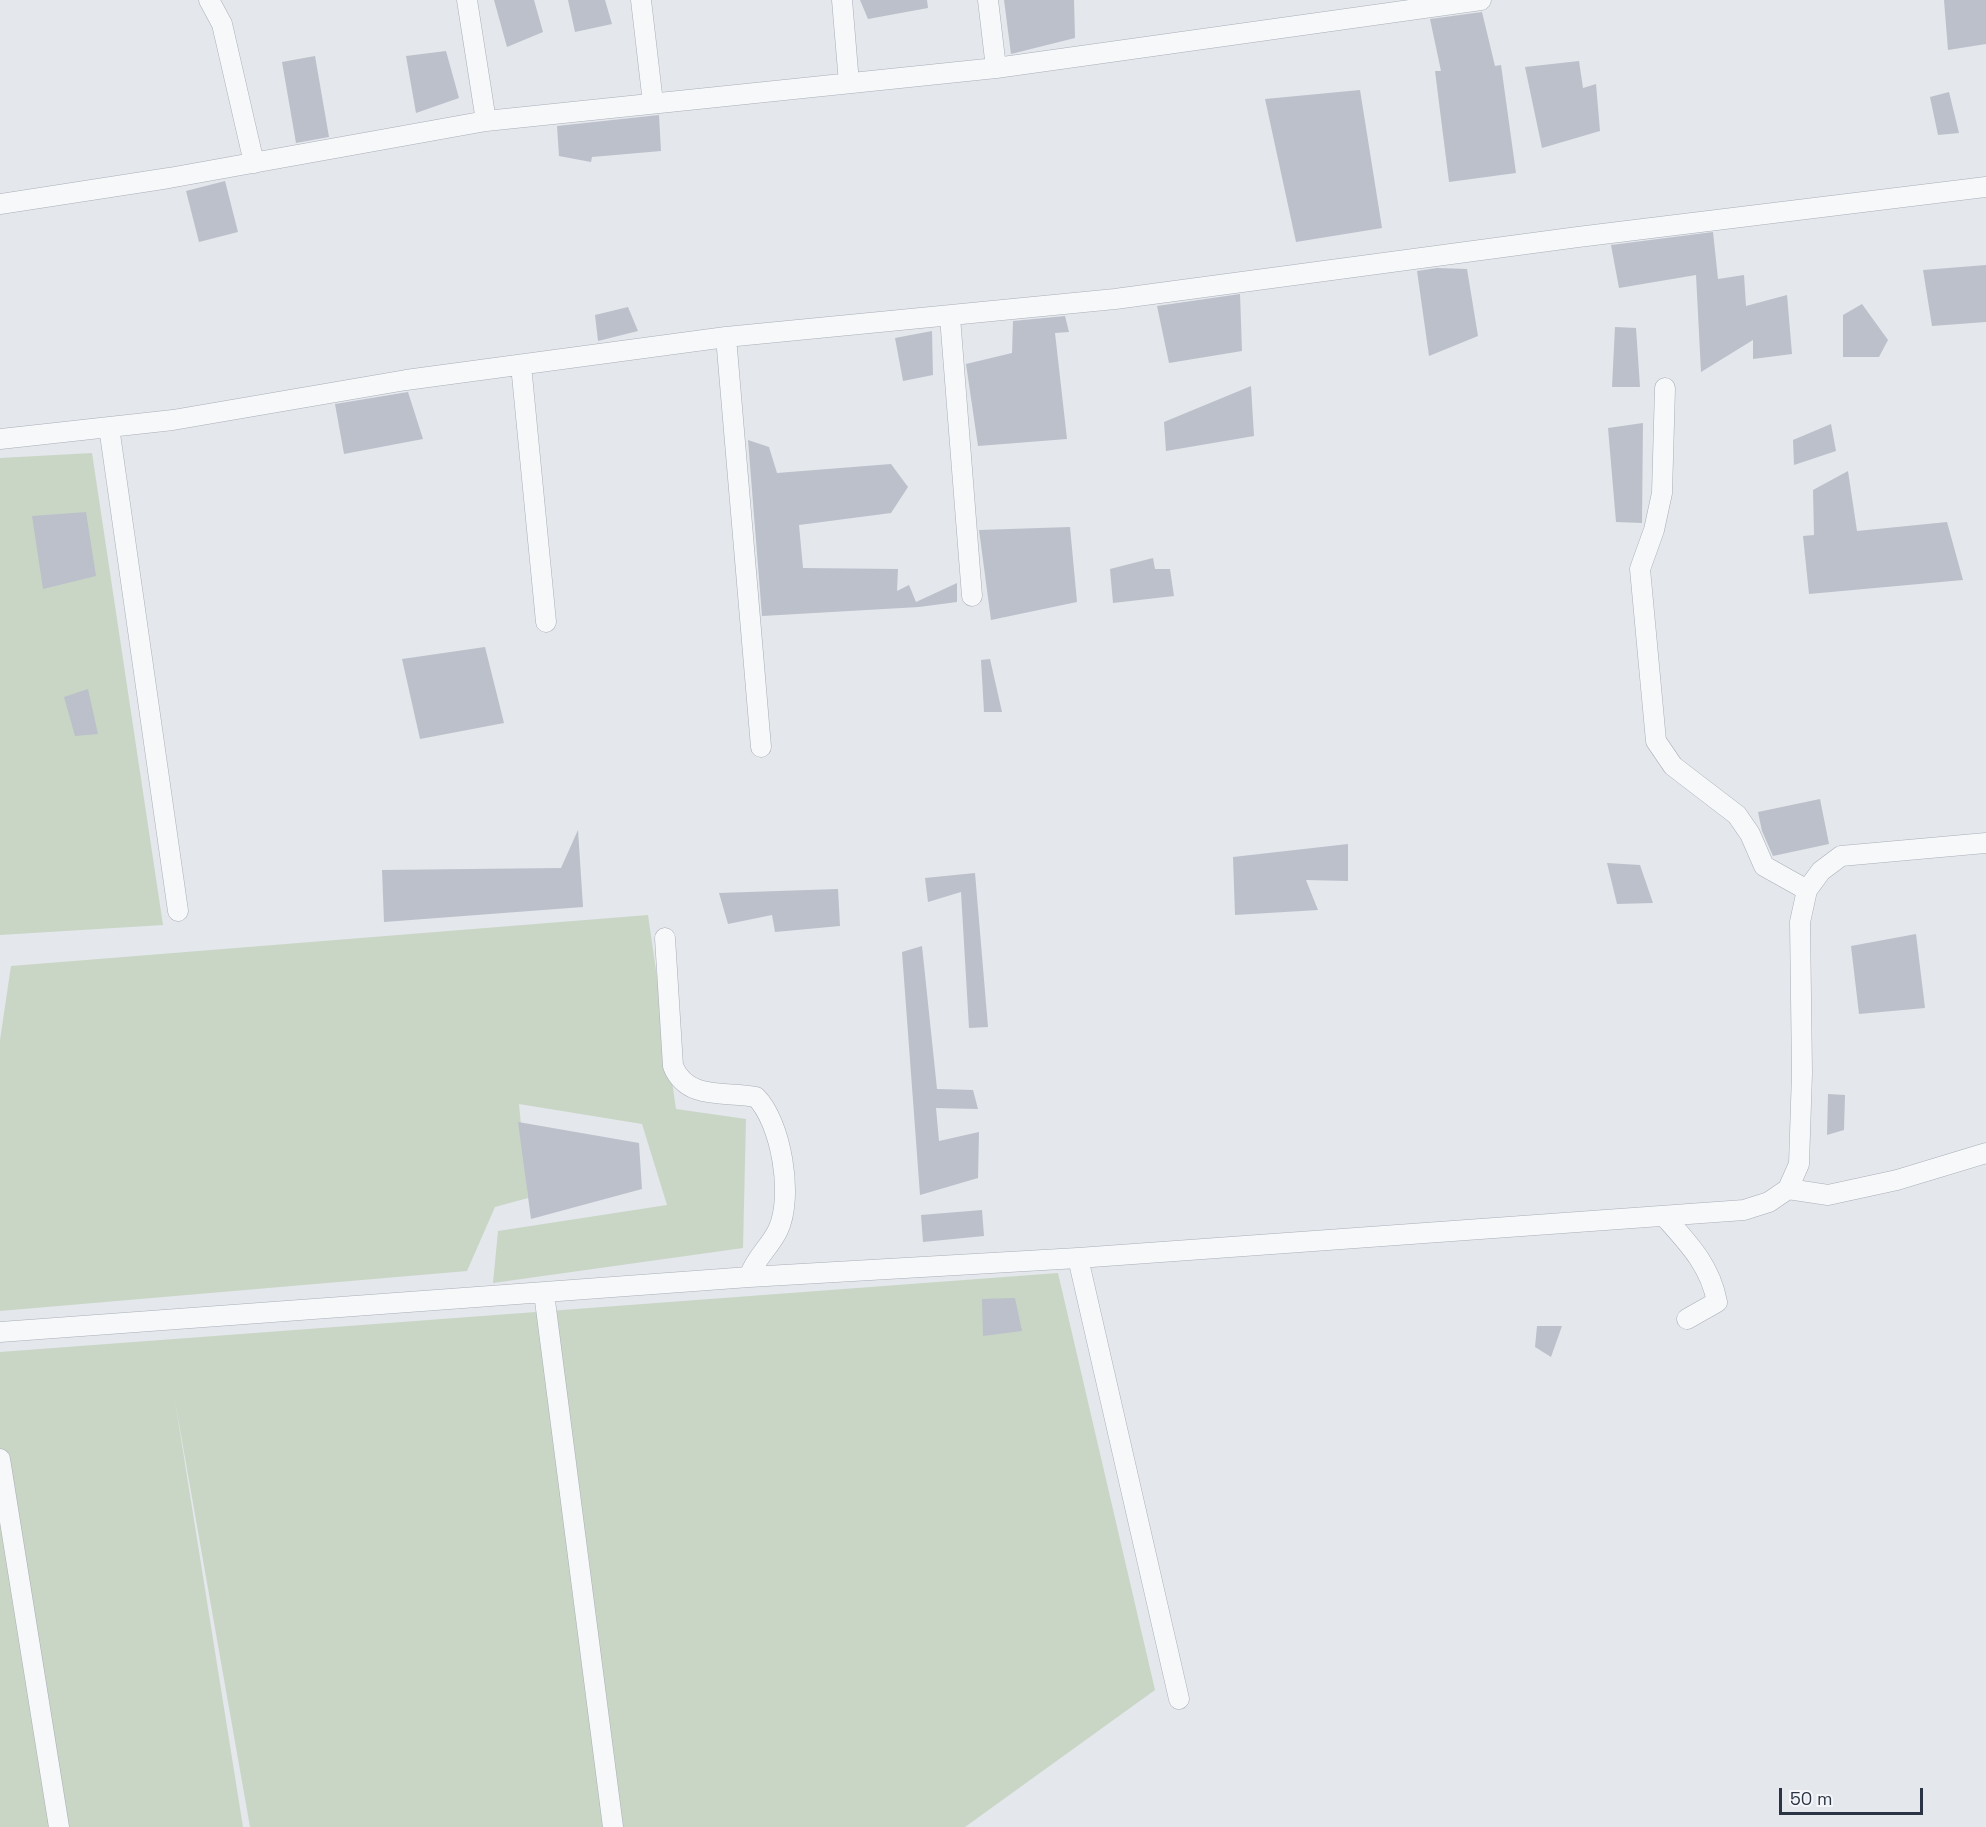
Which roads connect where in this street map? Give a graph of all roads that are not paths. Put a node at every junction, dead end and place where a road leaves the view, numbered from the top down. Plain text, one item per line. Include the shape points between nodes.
1 (209, 0) edge
2 (467, 0) edge
3 (641, 0) edge
4 (842, 0) edge
5 (988, 0) edge
6 (1480, 0) edge
7 (996, 68) junction
8 (849, 83) junction
9 (653, 103) junction
10 (486, 121) junction
11 (254, 163) junction
12 (1986, 187) edge
13 (0, 204) edge
14 (950, 317) junction
15 (726, 337) junction
16 (521, 365) junction
17 (1665, 388) dead end
18 (110, 427) junction
19 (0, 440) edge
20 (972, 596) dead end
21 (546, 622) dead end
22 (761, 747) dead end
23 (1986, 843) edge
24 (1807, 890) junction
25 (178, 911) dead end
26 (665, 938) dead end
27 (1986, 1153) edge
28 (1788, 1189) junction
29 (1664, 1216) junction
30 (1078, 1258) junction
31 (749, 1277) junction
32 (544, 1293) junction
33 (1688, 1318) dead end
34 (0, 1332) edge
35 (0, 1459) edge
36 (1179, 1699) dead end
37 (59, 1827) edge
38 (613, 1827) edge

1 - 11 street via 222,24
2 - 10 street
3 - 9 street
4 - 8 street
5 - 7 street
6 - 7 street
7 - 8 street
8 - 9 street
9 - 10 street
10 - 11 street
11 - 13 street
12 - 14 street
14 - 15 street
14 - 20 street
15 - 16 street
15 - 22 street
16 - 18 street
16 - 21 street
17 - 24 street via 1662,493 1640,569 1656,741 1672,766 1737,815 1764,866
18 - 19 street
18 - 25 street
23 - 24 street via 1841,856 1821,871
24 - 28 street via 1800,922 1799,1164
26 - 31 street via 673,1066 677,1076 704,1093 756,1097 766,1107 775,1128 784,1205 778,1230 753,1264
27 - 28 street via 1897,1180 1828,1195
28 - 29 street via 1769,1202 1744,1210
29 - 30 street
29 - 33 street via 1701,1258 1713,1282 1717,1302
30 - 31 street
30 - 36 street
31 - 32 street
32 - 34 street
32 - 38 street
35 - 37 street

